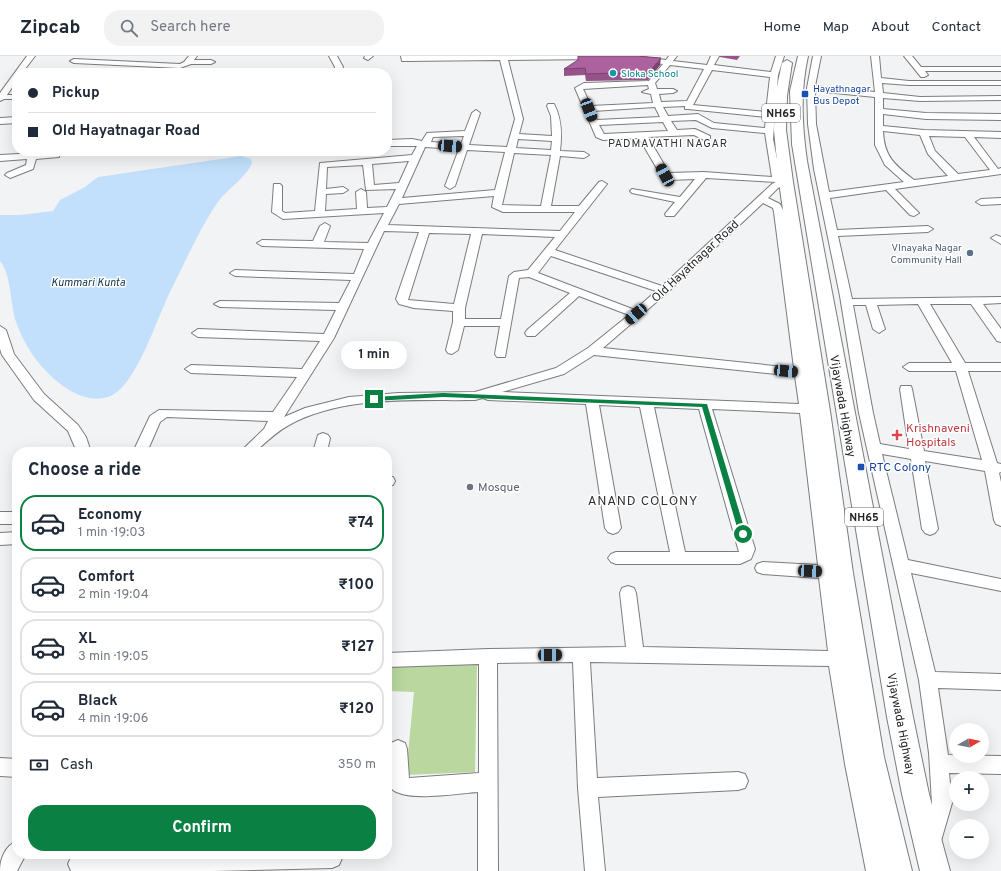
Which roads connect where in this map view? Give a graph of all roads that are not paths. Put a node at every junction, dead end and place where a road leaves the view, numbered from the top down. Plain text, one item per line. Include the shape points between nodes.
1 (31, 56) edge
2 (162, 56) edge
3 (333, 56) edge
4 (405, 56) edge
5 (586, 56) edge
6 (715, 56) edge
7 (780, 56) edge
8 (789, 56) edge
9 (803, 56) edge
10 (817, 56) edge
11 (876, 56) edge
12 (908, 56) edge
13 (502, 57) edge
14 (608, 57) edge
15 (641, 58) edge
16 (190, 59) edge
17 (671, 59) edge
18 (972, 60) dead end
19 (74, 61) dead end
20 (211, 62) dead end
21 (154, 65) junction
22 (707, 67) junction
23 (22, 68) edge
24 (339, 68) edge
25 (981, 68) junction
26 (1001, 68) edge
27 (919, 69) junction
28 (774, 75) junction
29 (877, 80) junction
30 (12, 82) edge
31 (931, 83) junction
32 (999, 85) edge
33 (653, 88) junction
34 (811, 88) junction
35 (673, 91) dead end
36 (640, 92) dead end
37 (879, 95) junction
38 (0, 98) edge
39 (12, 98) edge
40 (1001, 98) edge
41 (688, 104) junction
42 (659, 105) junction
43 (552, 106) dead end
44 (588, 109) junction
45 (878, 111) junction
46 (476, 113) dead end
47 (770, 115) junction
48 (1001, 117) edge
49 (666, 119) junction
50 (0, 120) edge
51 (12, 120) edge
52 (594, 123) junction
53 (880, 128) junction
54 (770, 131) junction
55 (468, 133) junction
56 (674, 133) junction
57 (924, 133) junction
58 (642, 135) junction
59 (968, 135) junction
60 (1001, 135) edge
61 (514, 136) junction
62 (707, 138) dead end
63 (557, 139) junction
64 (392, 143) edge
65 (423, 144) junction
66 (463, 147) junction
67 (510, 150) junction
68 (555, 153) junction
69 (584, 155) dead end
70 (32, 156) junction
71 (56, 156) dead end
72 (0, 158) edge
73 (415, 158) junction
74 (367, 161) junction
75 (999, 171) edge
76 (10, 175) dead end
77 (703, 176) junction
78 (955, 177) junction
79 (783, 181) junction
80 (911, 183) junction
81 (602, 184) dead end
82 (277, 186) dead end
83 (402, 186) junction
84 (450, 186) dead end
85 (887, 186) junction
86 (343, 190) dead end
87 (635, 191) dead end
88 (321, 192) junction
89 (361, 192) dead end
90 (499, 193) junction
91 (824, 196) junction
92 (762, 199) junction
93 (681, 200) junction
94 (1001, 201) edge
95 (981, 202) dead end
96 (393, 205) junction
97 (546, 208) junction
98 (583, 209) junction
99 (362, 212) junction
100 (914, 213) dead end
101 (670, 214) dead end
102 (320, 215) junction
103 (325, 226) dead end
104 (380, 228) junction
105 (425, 229) junction
106 (928, 230) dead end
107 (477, 232) junction
108 (832, 232) junction
109 (562, 234) junction
110 (262, 243) dead end
111 (318, 245) junction
112 (371, 246) junction
113 (550, 252) junction
114 (235, 273) dead end
115 (531, 274) junction
116 (358, 277) junction
117 (664, 290) junction
118 (578, 291) junction
119 (1001, 300) edge
120 (870, 301) junction
121 (922, 301) junction
122 (975, 301) junction
123 (847, 302) junction
124 (220, 304) dead end
125 (344, 307) junction
126 (459, 308) junction
127 (799, 311) junction
128 (636, 314) junction
129 (459, 322) junction
130 (506, 323) junction
131 (879, 329) dead end
132 (0, 330) edge
133 (198, 333) dead end
134 (531, 333) dead end
135 (328, 338) junction
136 (1001, 338) edge
137 (452, 350) dead end
138 (592, 351) junction
139 (501, 354) dead end
140 (909, 367) dead end
141 (960, 367) junction
142 (1001, 367) edge
143 (191, 369) dead end
144 (304, 373) junction
145 (801, 373) junction
146 (906, 389) dead end
147 (475, 396) junction
148 (592, 399) junction
149 (646, 402) junction
150 (704, 405) junction
151 (806, 409) junction
152 (278, 417) junction
153 (264, 436) junction
154 (323, 438) dead end
155 (82, 447) edge
156 (142, 447) edge
157 (252, 447) edge
158 (321, 447) edge
159 (874, 448) junction
160 (916, 455) junction
161 (996, 468) edge
162 (1001, 520) edge
163 (613, 528) dead end
164 (930, 529) dead end
165 (12, 538) edge
166 (0, 539) edge
167 (616, 558) dead end
168 (678, 558) junction
169 (902, 565) junction
170 (763, 568) dead end
171 (826, 572) junction
172 (1001, 585) edge
173 (628, 593) dead end
174 (581, 654) junction
175 (635, 655) junction
176 (488, 656) junction
177 (392, 660) edge
178 (847, 660) junction
179 (928, 680) junction
180 (1001, 682) edge
181 (398, 749) dead end
182 (939, 764) junction
183 (1001, 765) edge
184 (0, 767) edge
185 (12, 768) edge
186 (738, 781) dead end
187 (488, 782) junction
188 (588, 788) junction
189 (13, 859) edge
190 (332, 861) edge
191 (932, 862) edge
192 (78, 863) edge
193 (245, 865) edge
194 (200, 866) edge
195 (6, 871) edge
196 (488, 871) edge
197 (595, 871) edge
198 (876, 871) edge
199 (897, 871) edge

1 - 23 street
2 - 21 street
3 - 24 street
4 - 13 street via 406,59
5 - 13 street
5 - 14 street
6 - 22 street
7 - 28 street
8 - 79 highway, Vijaywada Highway / NH65 via 782,96 780,130
9 - 191 highway, Vijaywada Highway / NH65 via 795,112 800,162 850,446 873,560 892,679 907,758
10 - 34 street
11 - 29 street
12 - 27 street
13 - 61 street via 519,119
15 - 17 street
16 - 20 street
16 - 21 street via 183,66
17 - 22 street
17 - 33 street
18 - 25 street
19 - 21 street
22 - 28 street
22 - 41 street
25 - 26 street
25 - 27 street
25 - 32 street
27 - 31 street
28 - 47 street
29 - 31 street
29 - 37 street
30 - 38 street
31 - 32 street
33 - 35 street
33 - 36 street
33 - 42 street
33 - 44 street via 584,85 579,88 585,95
34 - 37 street
34 - 91 street via 812,124
37 - 40 street via 920,99
37 - 45 street
38 - 39 street
41 - 42 street
41 - 47 street
42 - 44 street
42 - 49 street
43 - 63 street via 556,117
44 - 52 street
45 - 48 street via 926,116
45 - 53 street
46 - 55 street
47 - 54 street
49 - 52 street
49 - 54 street via 698,117 712,126
49 - 56 street
50 - 51 street
52 - 58 street via 599,135 603,137
53 - 57 street
53 - 80 street via 879,145 888,163
54 - 79 street via 776,175
55 - 65 street via 430,135
55 - 66 street
56 - 58 street
56 - 62 street via 696,132
57 - 59 street
57 - 78 street via 926,145
58 - 77 street via 665,175
59 - 60 street
59 - 75 street
61 - 63 street
61 - 67 street
63 - 68 street
64 - 65 street
65 - 66 street
65 - 73 street
66 - 67 street
66 - 84 street
67 - 68 street
67 - 90 street
68 - 69 street
68 - 97 street
70 - 71 street
70 - 72 street
70 - 76 street via 30,167
73 - 74 street
73 - 83 street
74 - 83 street via 369,188
74 - 88 street via 323,165
75 - 78 street
77 - 79 street
77 - 93 street
78 - 80 street
79 - 92 street, Old Hayatnagar Road via 774,186
79 - 127 highway, Vijaywada Highway / NH65
80 - 85 street
81 - 98 street
82 - 102 street via 277,212 283,216
83 - 96 street
85 - 91 street
85 - 100 street
86 - 88 street
87 - 93 street
88 - 102 street
89 - 99 street
90 - 96 street
90 - 97 street via 498,208
91 - 108 street
92 - 117 street, Old Hayatnagar Road
92 - 127 street via 777,206 779,212
93 - 101 street
94 - 95 street
96 - 99 street
96 - 104 street
97 - 98 street
98 - 109 street
99 - 102 street
103 - 111 street
104 - 105 street
104 - 112 street
105 - 107 street
105 - 126 street via 403,302
106 - 108 street
107 - 109 street
107 - 126 street
108 - 123 street
109 - 113 street
110 - 111 street
111 - 112 street
112 - 116 street
113 - 115 street
113 - 117 street
114 - 116 street via 256,278
115 - 118 street
115 - 130 street via 521,273 514,276
116 - 125 street
117 - 128 street, Old Hayatnagar Road
118 - 128 street
118 - 134 street
119 - 122 street
120 - 121 street
120 - 123 street
120 - 131 street
121 - 122 street
121 - 141 street
122 - 136 street
123 - 159 street
124 - 125 street
125 - 135 street
126 - 129 street
127 - 145 street
127 - 178 highway, Vijaywada Highway / NH65 via 842,573
128 - 138 street, Old Hayatnagar Road
129 - 130 street
129 - 137 street
130 - 139 street
132 - 155 street via 8,355 39,397 73,428
133 - 135 street
135 - 144 street
138 - 145 street
138 - 147 street, Old Hayatnagar Road via 560,371
140 - 141 street
141 - 142 street
141 - 161 street
143 - 144 street
144 - 152 street
145 - 151 street
146 - 160 street
147 - 148 street
147 - 153 street, Old Hayatnagar Road via 413,396 349,401 310,411 284,422
148 - 149 street
148 - 163 street
149 - 150 street
149 - 168 street
150 - 151 street
150 - 168 street via 747,549 746,555 740,558
151 - 171 street
152 - 153 street
152 - 156 street via 164,413 155,419
153 - 157 street, Old Hayatnagar Road
154 - 158 street
159 - 160 street
159 - 169 street
160 - 161 street
160 - 164 street
161 - 162 street
165 - 166 street
167 - 168 street
169 - 172 street
169 - 179 street
170 - 171 street
171 - 178 street
173 - 175 street
174 - 175 street
174 - 176 street
174 - 188 street
175 - 178 street
176 - 177 street
176 - 187 street
178 - 198 street via 854,764
178 - 199 highway, Vijaywada Highway / NH65
179 - 180 street
179 - 182 street
181 - 187 street via 398,781 403,785 409,787
182 - 183 street
182 - 191 street via 942,803
184 - 185 street
186 - 188 street
187 - 196 street
188 - 197 street
189 - 195 street
190 - 193 street
192 - 194 street
193 - 194 street

